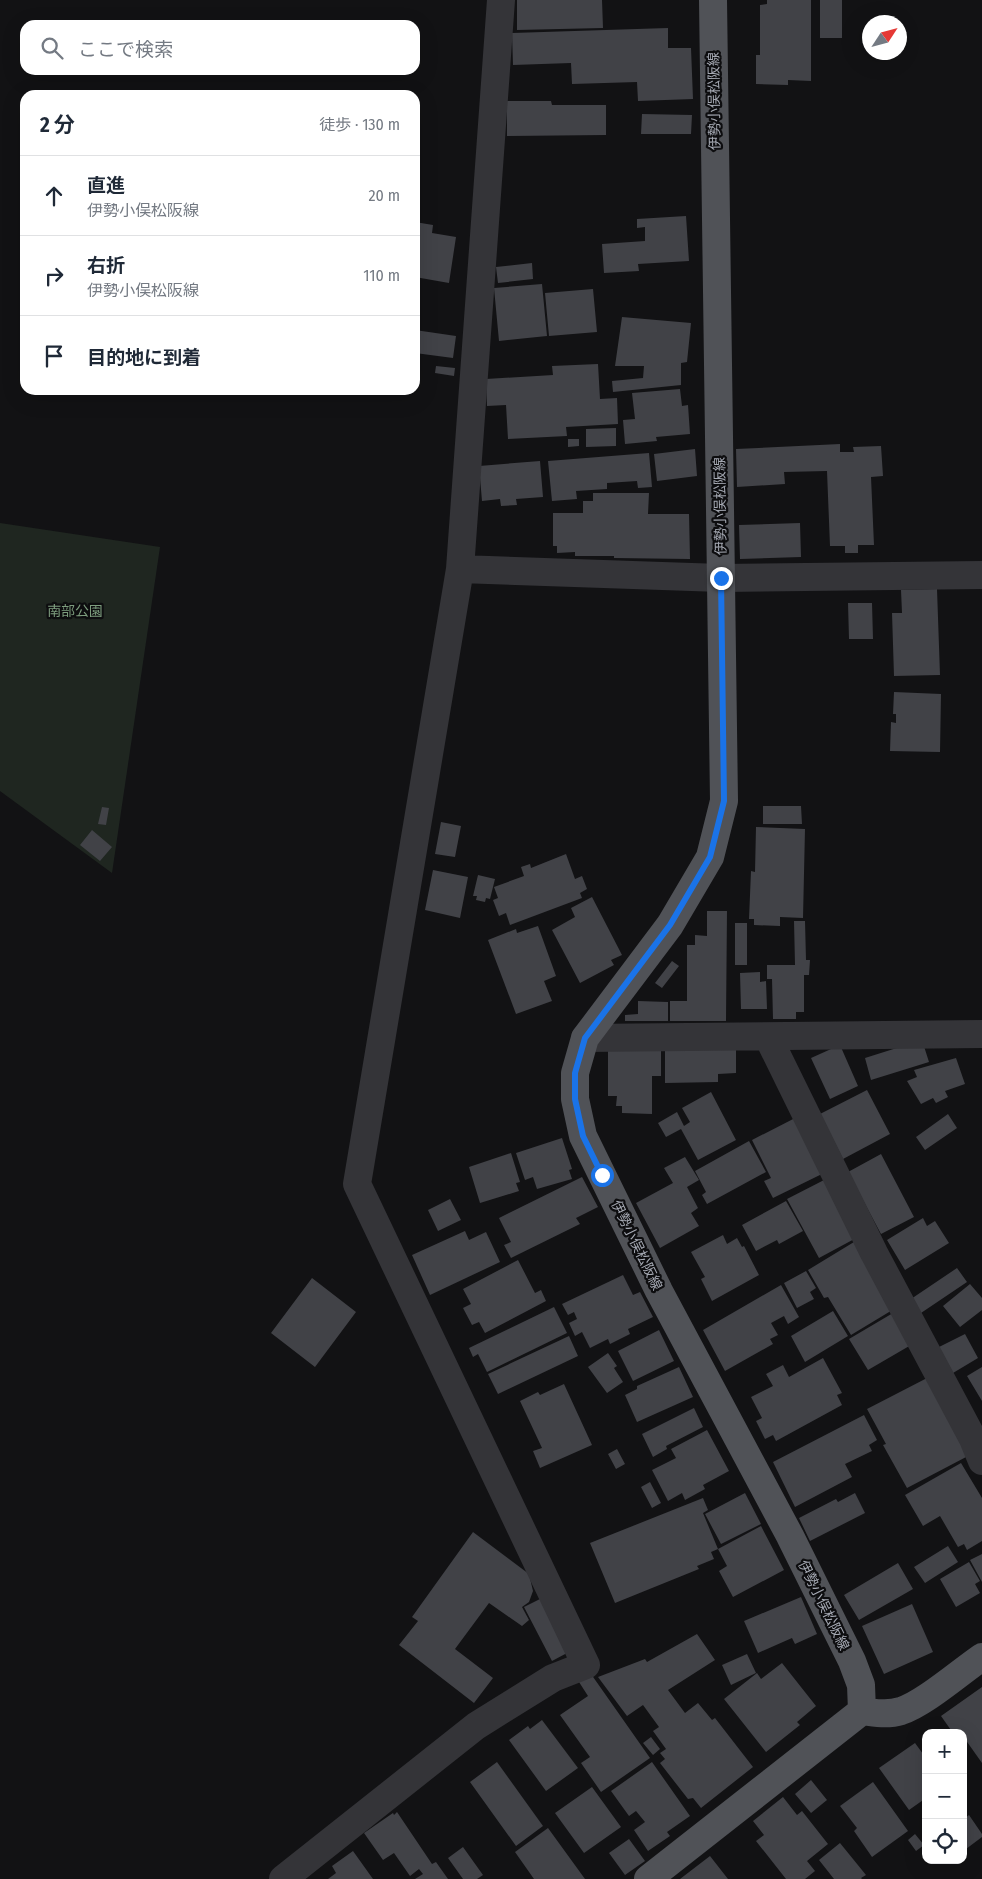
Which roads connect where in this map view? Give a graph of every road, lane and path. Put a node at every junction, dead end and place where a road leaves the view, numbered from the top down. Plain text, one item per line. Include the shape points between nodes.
1 (501, 0) edge
2 (713, 0) edge
3 (460, 569) junction
4 (982, 576) edge
5 (721, 578) junction
6 (982, 1034) edge
7 (768, 1037) junction
8 (585, 1038) junction
9 (982, 1461) edge
10 (982, 1657) edge
11 (862, 1711) junction
12 (283, 1879) edge
13 (648, 1879) edge

1 - 3 street
2 - 5 main road, 伊勢小俣松阪線
3 - 5 street
3 - 12 street via 358,1184 586,1665 553,1678 476,1726
4 - 5 street
5 - 8 main road, 伊勢小俣松阪線 via 724,801 710,857 670,925
6 - 7 street
7 - 8 street
7 - 9 street via 874,1253
8 - 11 main road, 伊勢小俣松阪線 via 575,1073 575,1099 583,1136 659,1290 790,1536 852,1661 861,1686
10 - 11 main road via 916,1704 884,1714
11 - 13 main road

